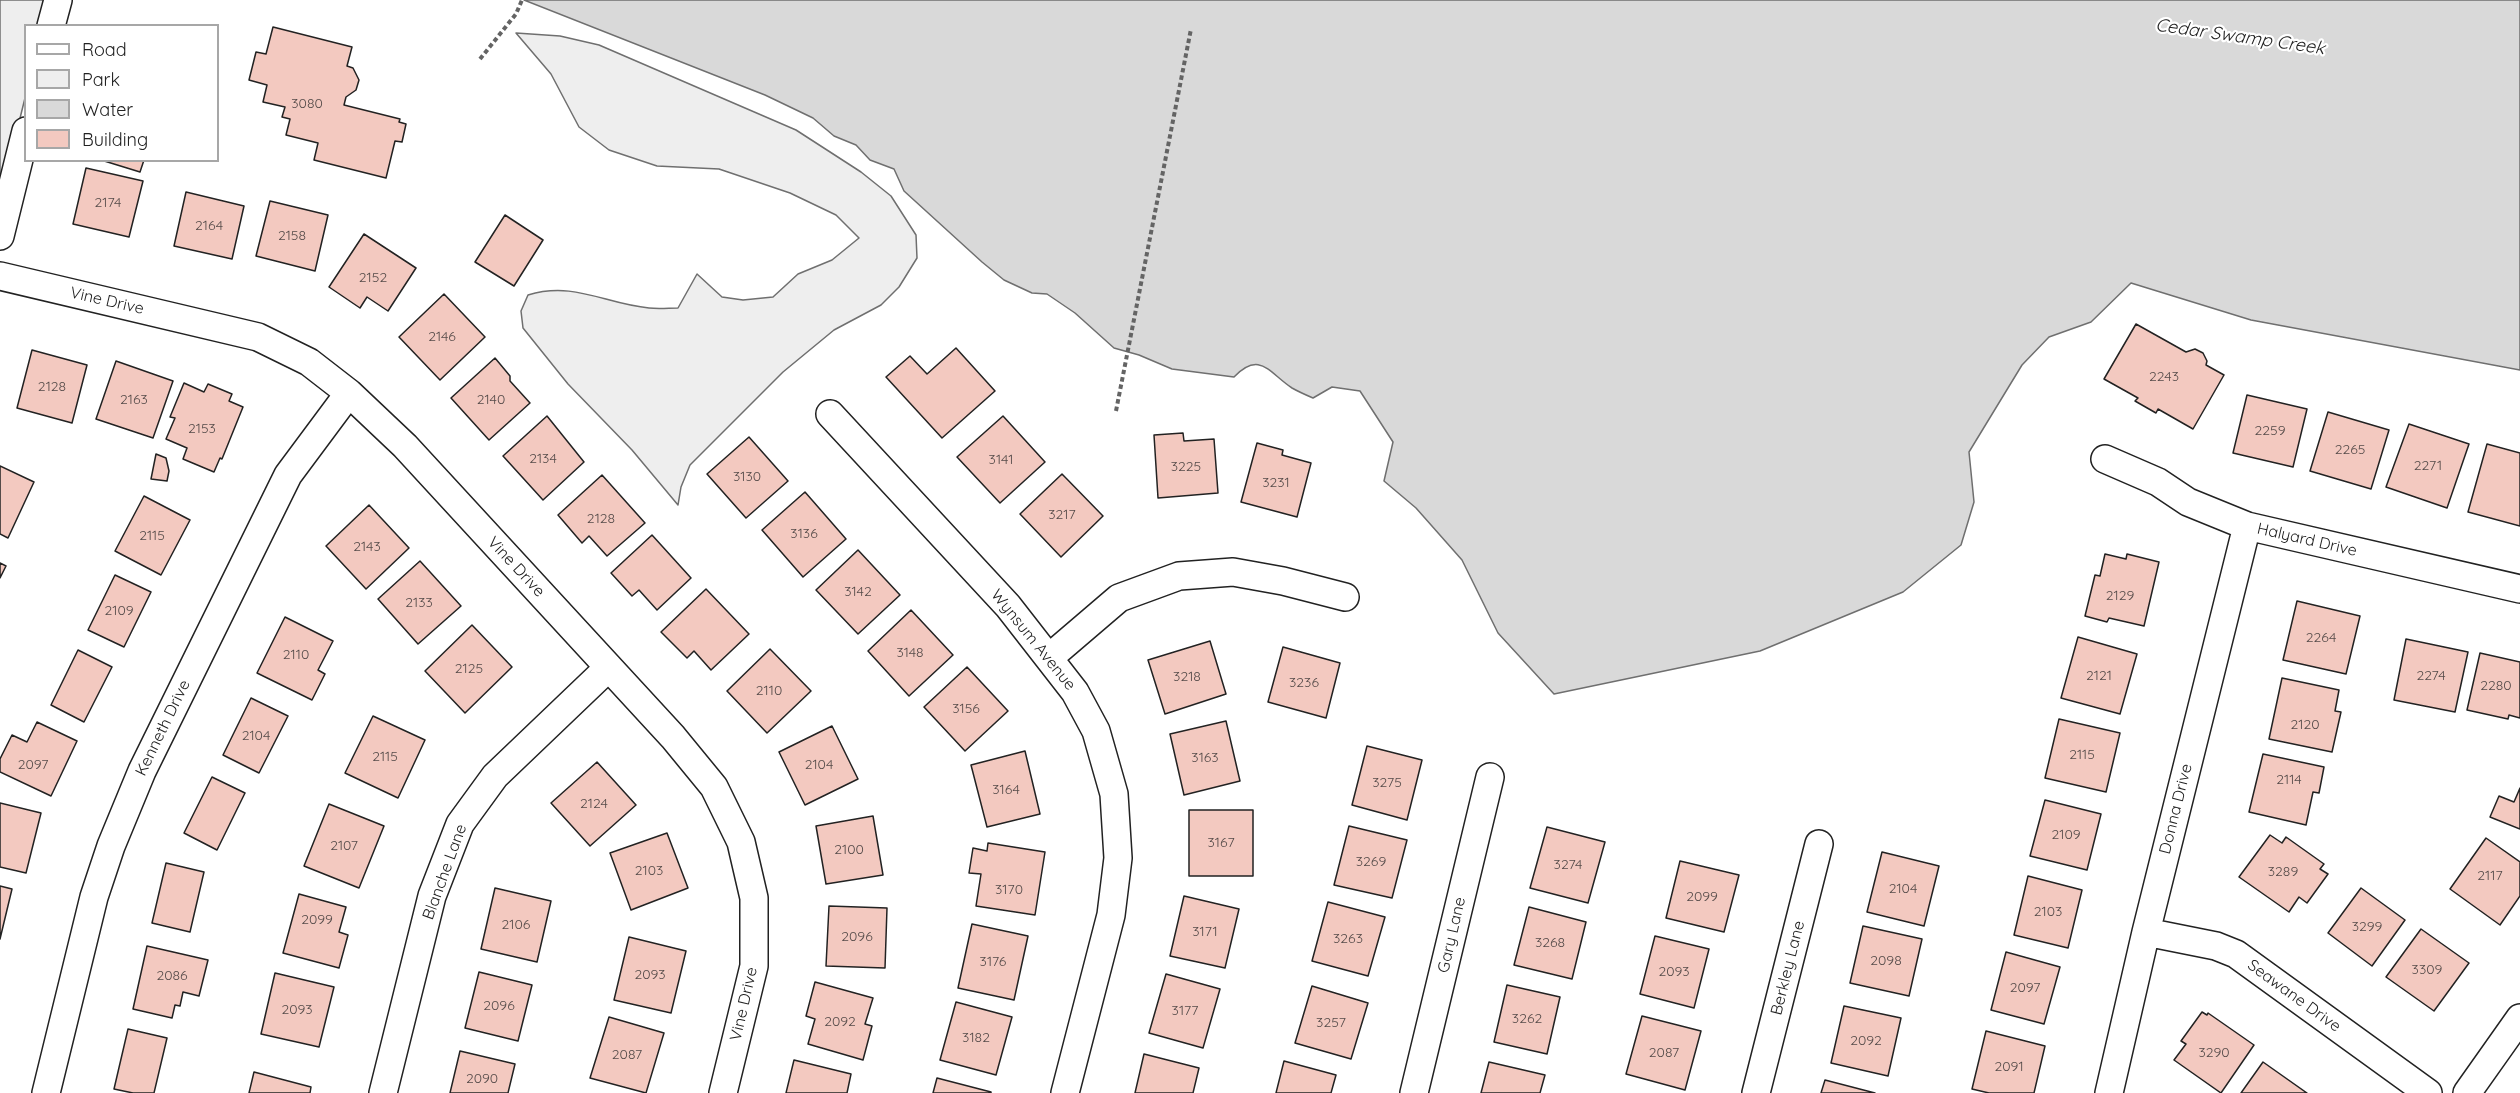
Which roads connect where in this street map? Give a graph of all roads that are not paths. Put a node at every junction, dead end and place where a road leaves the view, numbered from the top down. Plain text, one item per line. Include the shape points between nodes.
1 (58, 0) edge
2 (52, 24) edge
3 (24, 139) edge
4 (0, 236) edge
5 (0, 276) edge
6 (349, 393) junction
7 (830, 414) dead end
8 (2105, 459) dead end
9 (2247, 526) junction
10 (2520, 589) edge
11 (1345, 597) dead end
12 (1050, 657) junction
13 (608, 668) junction
14 (1490, 777) dead end
15 (1819, 844) dead end
16 (2146, 932) junction
17 (2520, 1018) edge
18 (46, 1093) edge
19 (383, 1093) edge
20 (723, 1093) edge
21 (1065, 1093) edge
22 (1414, 1093) edge
23 (1756, 1093) edge
24 (2109, 1093) edge
25 (2428, 1093) edge
26 (2467, 1093) edge

1 - 2 street
3 - 4 street
5 - 6 street, Vine Drive via 258,337 309,362
6 - 13 street, Vine Drive via 405,446
6 - 18 street, Kenneth Drive via 288,474 142,771 94,897
7 - 12 street, Wynsum Avenue via 1008,606
8 - 9 street, Halyard Drive via 2158,482 2188,502
9 - 10 street, Halyard Drive
9 - 16 street, Donna Drive
11 - 12 street via 1233,572 1179,576 1119,598
12 - 21 street, Wynsum Avenue via 1075,692 1096,732 1114,794 1118,858 1111,915
13 - 19 street, Blanche Lane via 495,776 460,824 432,896
13 - 20 street, Vine Drive via 714,787 741,842 754,898 754,966
14 - 22 street, Gary Lane
15 - 23 street, Berkley Lane
16 - 24 street, Donna Drive
16 - 25 street, Seawane Drive via 2216,946 2236,954
17 - 26 street

